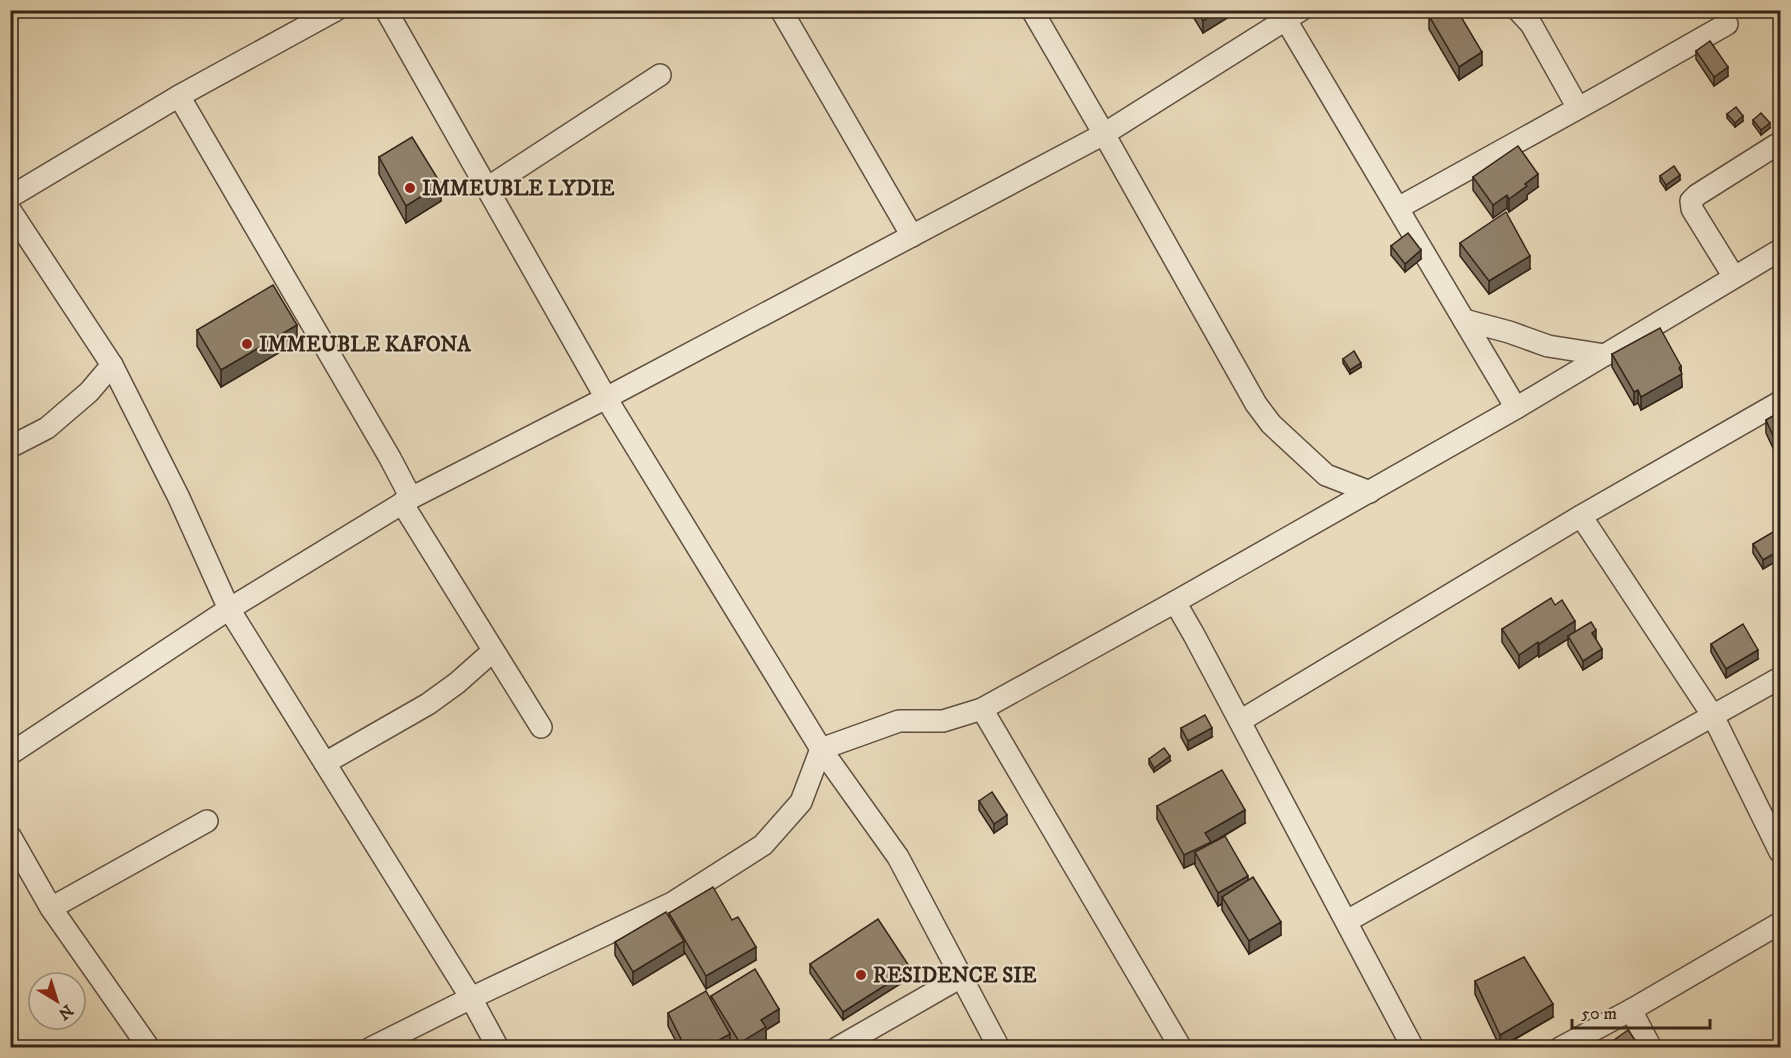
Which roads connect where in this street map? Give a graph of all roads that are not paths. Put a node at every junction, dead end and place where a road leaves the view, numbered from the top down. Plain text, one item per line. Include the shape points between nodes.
1 (336, 10) edge
2 (386, 10) edge
3 (781, 10) edge
4 (1032, 10) edge
5 (1518, 10) edge
6 (1289, 14) edge
7 (1727, 24) dead end
8 (660, 75) dead end
9 (179, 96) junction
10 (1578, 108) junction
11 (1104, 135) junction
12 (1776, 145) dead end
13 (487, 188) junction
14 (10, 197) edge
15 (1398, 208) junction
16 (10, 210) edge
17 (912, 236) junction
18 (1780, 250) edge
19 (1734, 278) junction
20 (1464, 320) junction
21 (1605, 355) junction
22 (112, 365) junction
23 (606, 398) junction
24 (1780, 402) edge
25 (1516, 408) junction
26 (10, 447) edge
27 (1370, 492) junction
28 (407, 500) junction
29 (1581, 516) junction
30 (1175, 602) junction
31 (229, 609) junction
32 (494, 651) junction
33 (1780, 678) edge
34 (982, 709) junction
35 (1713, 716) junction
36 (1240, 721) junction
37 (541, 728) dead end
38 (821, 749) junction
39 (10, 754) edge
40 (325, 763) junction
41 (207, 821) dead end
42 (10, 836) edge
43 (1780, 852) edge
44 (51, 908) junction
45 (1347, 921) junction
46 (1780, 923) edge
47 (961, 977) junction
48 (471, 998) junction
49 (1631, 1010) junction
50 (149, 1047) edge
51 (370, 1047) edge
52 (498, 1047) edge
53 (837, 1047) edge
54 (999, 1047) edge
55 (1180, 1047) edge
56 (1413, 1047) edge
57 (1560, 1047) edge
58 (1651, 1047) edge

1 - 9 street
2 - 13 street
3 - 17 street
4 - 11 street
5 - 10 street via 1531,24
6 - 11 street
6 - 15 street
7 - 10 street
8 - 13 street
9 - 14 street
9 - 28 street via 390,458
10 - 15 street
11 - 17 street
11 - 27 street via 1256,404 1271,424 1326,475
12 - 19 street via 1690,201
13 - 23 street
15 - 20 street
16 - 22 street
17 - 23 street
18 - 19 street
19 - 21 street
20 - 21 street via 1548,346
20 - 25 street
21 - 25 street
22 - 26 street via 89,392 46,428
22 - 31 street
23 - 28 street
23 - 38 street
24 - 29 street
25 - 27 street
27 - 30 street
28 - 31 street
28 - 32 street
29 - 35 street
29 - 36 street
30 - 34 street
30 - 36 street
31 - 39 street
31 - 40 street
32 - 37 street
32 - 40 street via 428,704
33 - 35 street
34 - 38 street via 944,721 899,721
34 - 55 street
35 - 43 street
35 - 45 street
36 - 45 street
38 - 47 street via 898,857
38 - 48 street via 801,802 763,845 672,903
40 - 48 street
41 - 44 street
42 - 44 street
44 - 50 street
45 - 56 street
46 - 49 street
47 - 53 street
47 - 54 street
48 - 51 street
48 - 52 street
49 - 57 street
49 - 58 street

